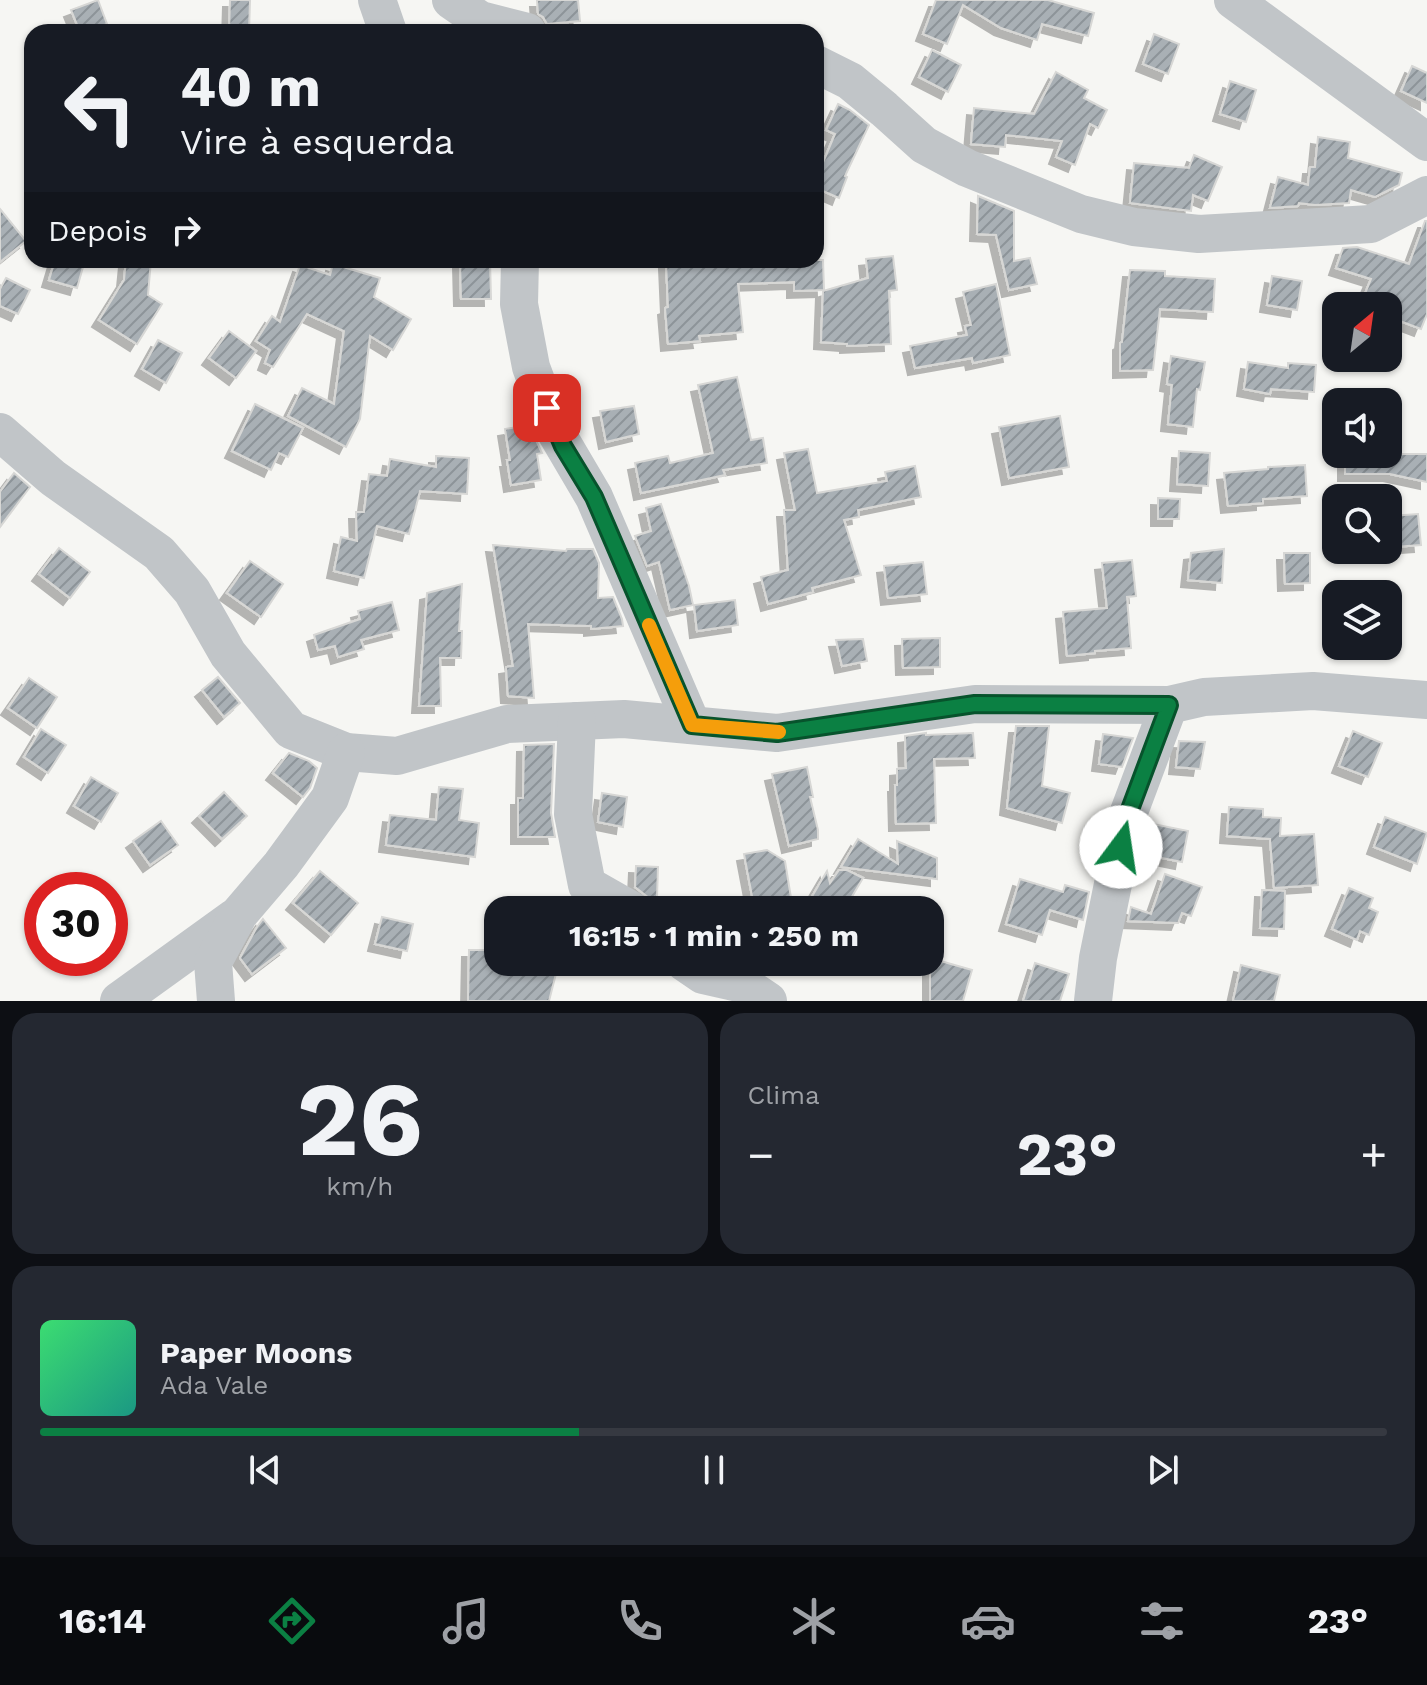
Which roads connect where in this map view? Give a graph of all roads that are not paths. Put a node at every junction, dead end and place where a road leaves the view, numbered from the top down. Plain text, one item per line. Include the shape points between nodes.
1 (377, 0) edge
2 (451, 0) edge
3 (1233, 0) edge
4 (385, 24) edge
5 (496, 24) edge
6 (824, 68) edge
7 (1427, 142) edge
8 (1427, 195) edge
9 (520, 268) edge
10 (0, 432) edge
11 (1427, 700) edge
12 (1169, 705) junction
13 (577, 721) junction
14 (692, 725) junction
15 (346, 752) junction
16 (606, 896) edge
17 (239, 914) junction
18 (707, 976) edge
19 (121, 1001) edge
20 (216, 1001) edge
21 (768, 1001) edge
22 (1093, 1001) edge

1 - 4 street
2 - 5 street
3 - 7 street
6 - 8 street via 850,81 924,145 967,168 1081,214 1134,227 1199,234 1371,224
9 - 14 street via 519,304 531,367 563,446 594,497
10 - 15 street via 53,478 159,553 192,591 228,654 291,730
11 - 12 street via 1313,691 1204,697
12 - 14 street via 975,704 777,733
12 - 22 street via 1126,820
13 - 14 street
13 - 15 street via 507,724 397,756
13 - 16 street via 573,814 587,885
15 - 17 street via 330,798
17 - 19 street
17 - 20 street via 213,962
18 - 21 street via 743,984

